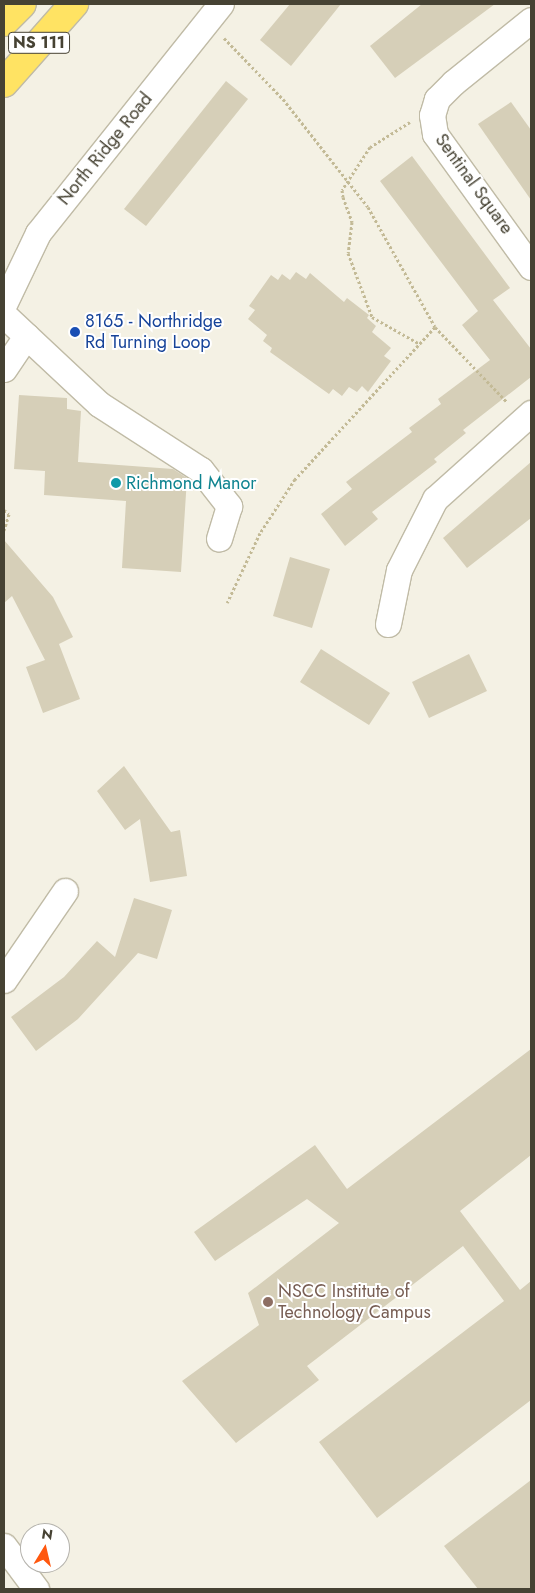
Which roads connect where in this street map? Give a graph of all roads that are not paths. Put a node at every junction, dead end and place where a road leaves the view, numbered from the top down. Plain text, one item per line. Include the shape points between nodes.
1 (22, 4) edge
2 (74, 4) edge
3 (221, 4) edge
4 (531, 20) edge
5 (4, 22) edge
6 (4, 82) edge
7 (531, 267) edge
8 (4, 304) edge
9 (4, 315) edge
10 (26, 336) junction
11 (4, 369) edge
12 (527, 416) edge
13 (219, 539) dead end
14 (388, 624) dead end
15 (65, 891) dead end
16 (4, 980) edge
17 (4, 1546) edge
18 (36, 1589) edge

1 - 5 highway, NS 111
2 - 6 highway, NS 111
3 - 8 street, North Ridge Road via 38,233
4 - 7 street, Sentinal Square via 448,88 437,99 432,115 436,134
9 - 10 street
10 - 11 street
10 - 13 street via 99,404 201,470 229,506
12 - 14 street via 435,499 399,570
15 - 16 street
17 - 18 street

